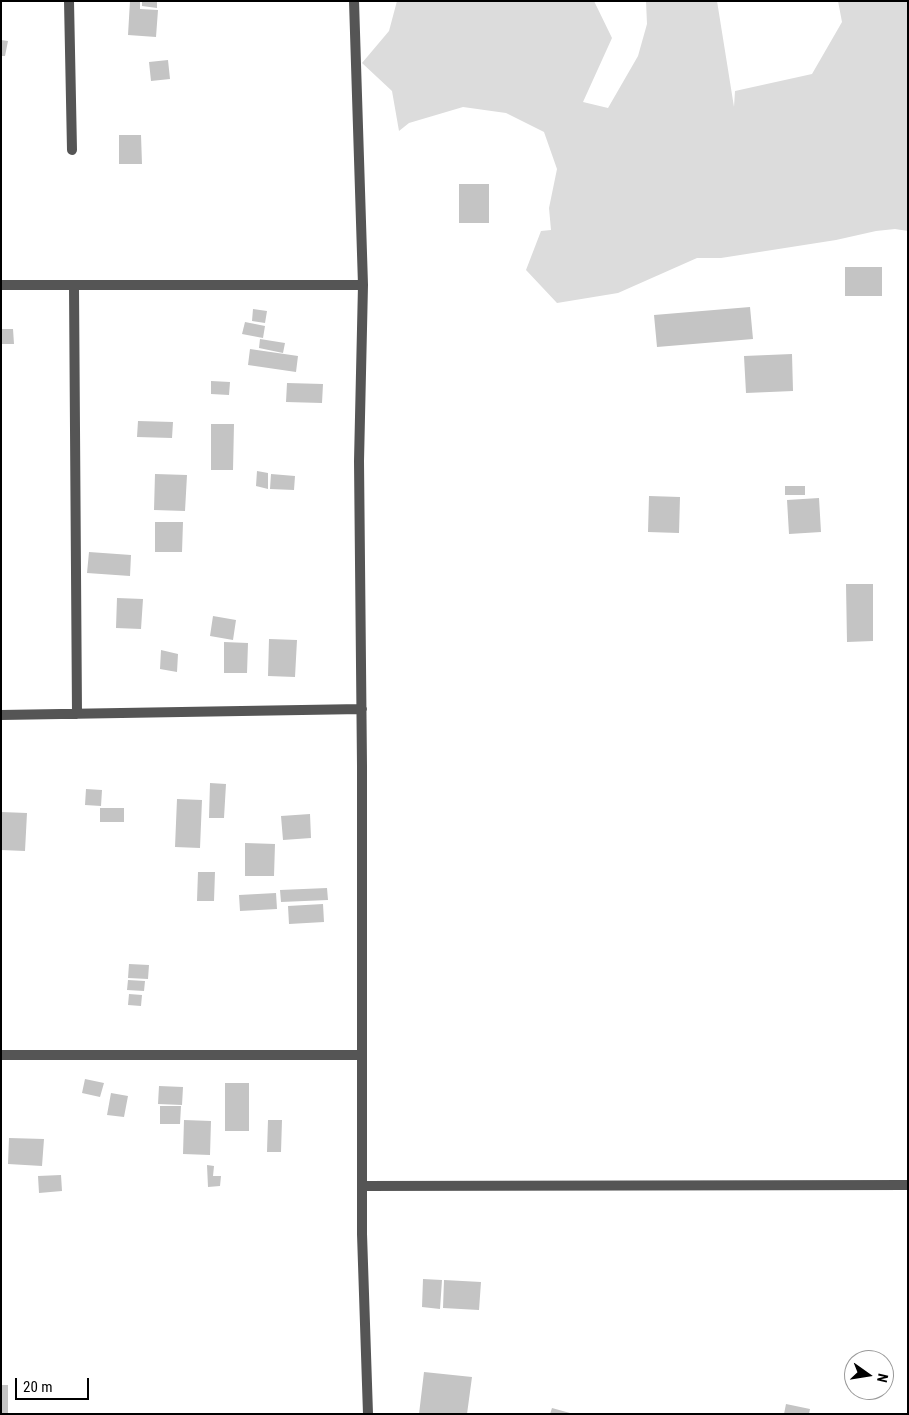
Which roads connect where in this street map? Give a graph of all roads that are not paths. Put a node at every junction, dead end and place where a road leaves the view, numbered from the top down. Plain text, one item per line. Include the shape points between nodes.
1 (69, 1) edge
2 (354, 1) edge
3 (72, 150) dead end
4 (1, 285) edge
5 (363, 285) junction
6 (74, 287) junction
7 (362, 709) junction
8 (78, 714) junction
9 (1, 715) edge
10 (1, 1055) edge
11 (362, 1055) junction
12 (908, 1185) edge
13 (362, 1186) junction
14 (368, 1414) edge

1 - 3 street
2 - 5 street
4 - 6 street
5 - 6 street
5 - 7 street via 359,461
6 - 8 street
7 - 8 street
7 - 11 street
8 - 9 street
10 - 11 street
11 - 13 street
12 - 13 street
13 - 14 street

